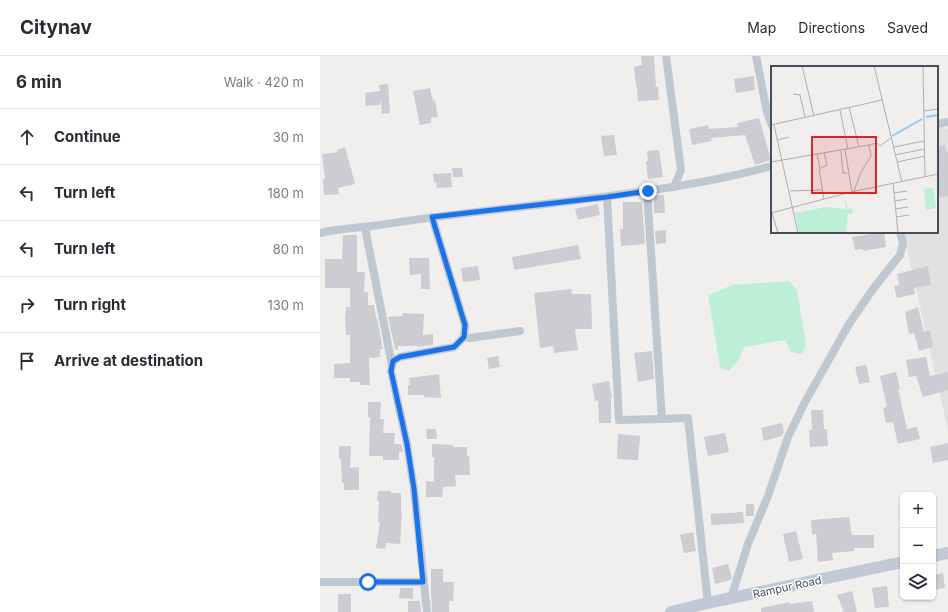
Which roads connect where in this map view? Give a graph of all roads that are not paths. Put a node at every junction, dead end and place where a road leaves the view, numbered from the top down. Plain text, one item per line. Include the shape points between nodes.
1 (666, 56) edge
2 (756, 56) edge
3 (771, 122) edge
4 (948, 122) edge
5 (938, 124) edge
6 (771, 166) edge
7 (674, 187) junction
8 (648, 191) junction
9 (607, 197) junction
10 (432, 217) junction
11 (365, 228) junction
12 (320, 233) edge
13 (900, 233) edge
14 (520, 331) dead end
15 (464, 337) junction
16 (392, 365) junction
17 (662, 419) junction
18 (948, 553) edge
19 (936, 555) edge
20 (900, 563) edge
21 (320, 582) edge
22 (423, 582) junction
23 (731, 598) junction
24 (708, 603) junction
25 (427, 612) edge
26 (671, 612) edge

1 - 7 street via 681,170
2 - 3 street
4 - 5 street
6 - 7 street
7 - 8 street
8 - 9 street
8 - 17 street
9 - 10 street
9 - 17 street via 619,420
10 - 11 street
10 - 15 street via 465,325
11 - 12 street
11 - 16 street
13 - 23 street via 903,243 900,255 849,324 788,437
14 - 15 street
15 - 16 street via 454,347 400,357 393,361
16 - 22 street via 391,371 414,489
17 - 24 street via 688,418
18 - 19 main road
20 - 23 main road, Rampur Road
21 - 22 street
22 - 25 street
23 - 24 main road, Rampur Road
24 - 26 main road, Rampur Road

